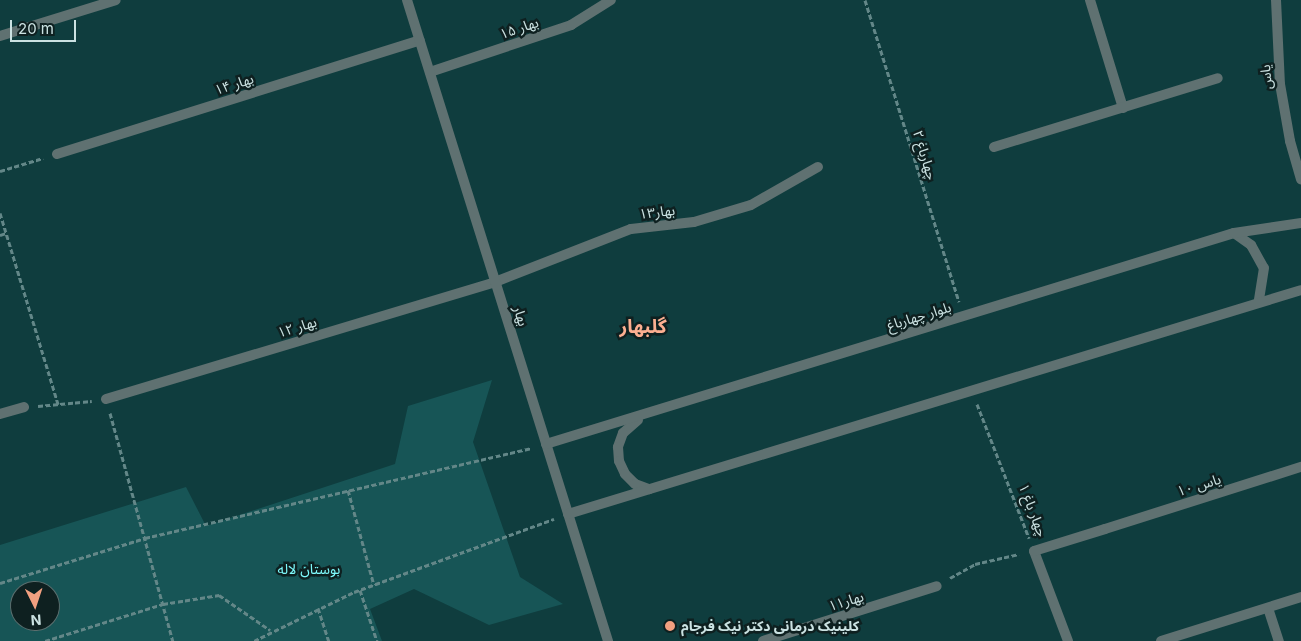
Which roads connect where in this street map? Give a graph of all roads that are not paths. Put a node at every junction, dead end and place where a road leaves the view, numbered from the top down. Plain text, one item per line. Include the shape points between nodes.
1 (116, 0) edge
2 (407, 0) edge
3 (611, 0) edge
4 (1090, 0) edge
5 (1276, 0) edge
6 (0, 36) edge
7 (420, 40) junction
8 (430, 72) junction
9 (1218, 78) dead end
10 (1123, 108) junction
11 (994, 147) dead end
12 (57, 154) road end
13 (818, 167) dead end
14 (1301, 179) edge
15 (1301, 223) edge
16 (1234, 232) junction
17 (496, 282) junction
18 (1301, 290) edge
19 (1259, 301) junction
20 (106, 399) road end
21 (24, 407) road end
22 (0, 414) edge
23 (645, 416) junction
24 (546, 444) junction
25 (1301, 467) edge
26 (649, 488) junction
27 (568, 514) junction
28 (1034, 551) joint
29 (937, 586) road end
30 (1301, 597) edge
31 (1268, 608) junction
32 (608, 641) edge
33 (763, 641) edge
34 (1068, 641) edge
35 (1161, 641) edge
36 (1279, 641) edge

1 - 6 street
2 - 7 street, بهار
3 - 8 street, بهار ۱۵ via 570,25
4 - 10 street
5 - 14 street, یاس via 1280,84 1290,142
7 - 8 street, بهار
7 - 12 street, بهار ۱۴
8 - 17 street, بهار
9 - 10 street
10 - 11 street
13 - 17 street, بهار۱۳ via 751,206 694,222 631,229
15 - 16 street, بلوار چهارباغ
16 - 19 street via 1250,245 1264,268
16 - 23 street, بلوار چهارباغ
17 - 20 street, بهار ۱۲
17 - 24 street, بهار
18 - 19 street
19 - 26 street
21 - 22 street
23 - 24 street, بلوار چهارباغ
23 - 26 street via 632,422 623,433 618,454 625,474 636,484
24 - 27 street, بهار
25 - 28 street, یاس ۱۰
26 - 27 street
27 - 32 street, بهار
28 - 34 street, چهار باغ ۱
29 - 33 street, بهار۱۱
30 - 31 street
31 - 35 street
31 - 36 street

